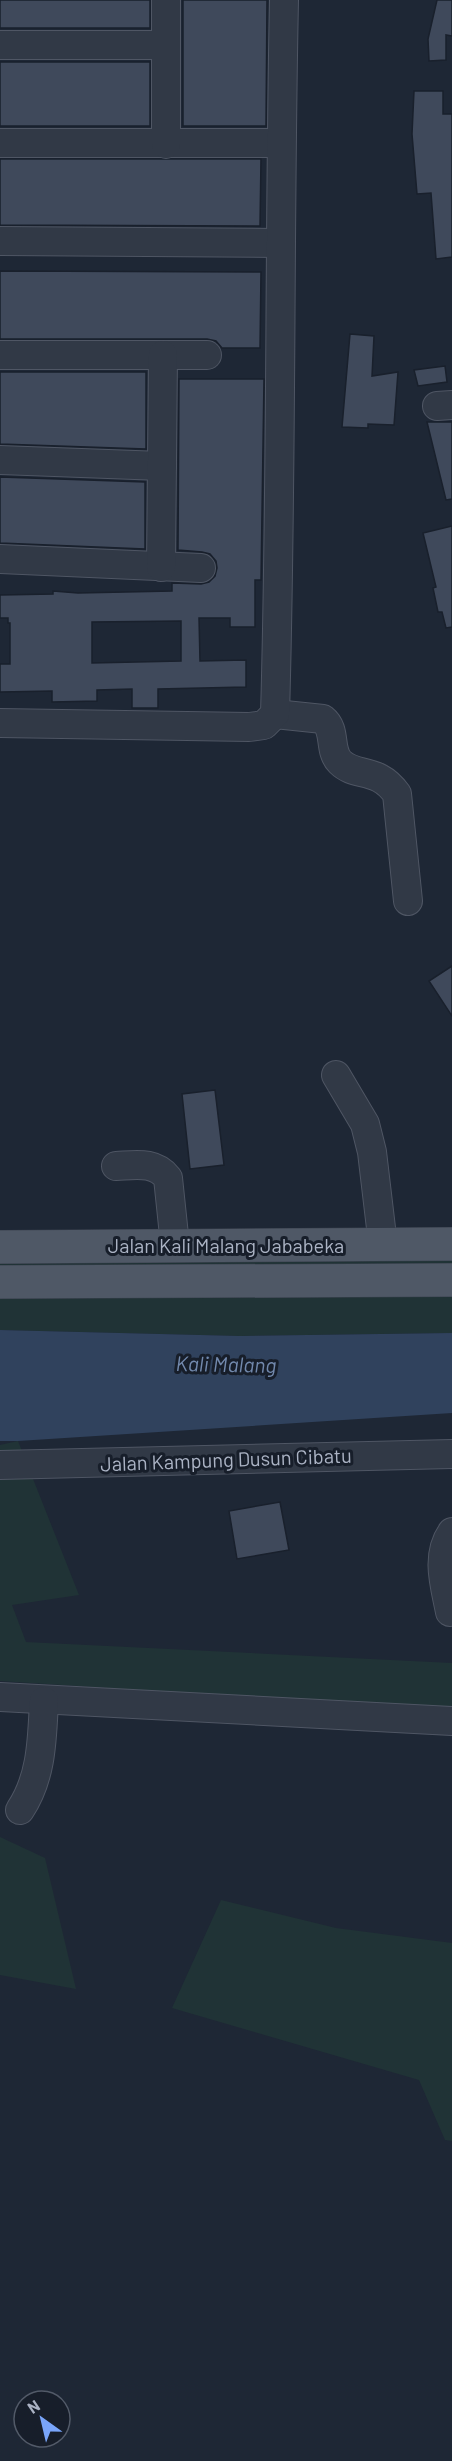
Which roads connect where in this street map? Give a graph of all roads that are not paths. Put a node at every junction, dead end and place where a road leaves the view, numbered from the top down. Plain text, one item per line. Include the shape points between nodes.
1 (166, 0) edge
2 (284, 0) edge
3 (0, 45) edge
4 (166, 45) junction
5 (0, 143) edge
6 (281, 143) junction
7 (166, 144) junction
8 (0, 241) edge
9 (279, 243) junction
10 (0, 355) edge
11 (163, 355) junction
12 (207, 355) dead end
13 (0, 460) edge
14 (162, 466) junction
15 (0, 560) edge
16 (161, 567) junction
17 (201, 567) dead end
18 (275, 714) junction
19 (0, 723) edge
20 (408, 901) dead end
21 (336, 1075) dead end
22 (116, 1166) dead end
23 (175, 1245) junction
24 (383, 1245) junction
25 (452, 1245) edge
26 (0, 1247) edge
27 (452, 1280) edge
28 (0, 1282) edge
29 (452, 1454) edge
30 (0, 1465) edge
31 (452, 1532) edge
32 (450, 1612) dead end
33 (0, 1697) edge
34 (44, 1701) junction
35 (452, 1721) edge
36 (20, 1810) dead end

1 - 4 street
2 - 6 street
3 - 4 street
4 - 7 street
5 - 7 street
6 - 7 street
6 - 9 street
8 - 9 street
9 - 18 street
10 - 11 street
11 - 12 street
11 - 14 street
13 - 14 street
14 - 16 street
15 - 16 street
16 - 17 street
18 - 19 street via 264,725 249,727
18 - 20 street via 323,719 329,724 340,762 376,774 390,784 397,794
21 - 24 street via 365,1124
22 - 23 street via 145,1164 161,1170 168,1178
23 - 24 main road, Jalan Kali Malang Jababeka
23 - 26 main road, Jalan Kali Malang Jababeka
24 - 25 main road, Jalan Kali Malang Jababeka
27 - 28 main road, Jalan Kali Malang Jababeka
29 - 30 street, Jalan Kampung Dusun Cibatu
31 - 32 street via 441,1567
33 - 34 street
34 - 35 street
34 - 36 street via 35,1781

